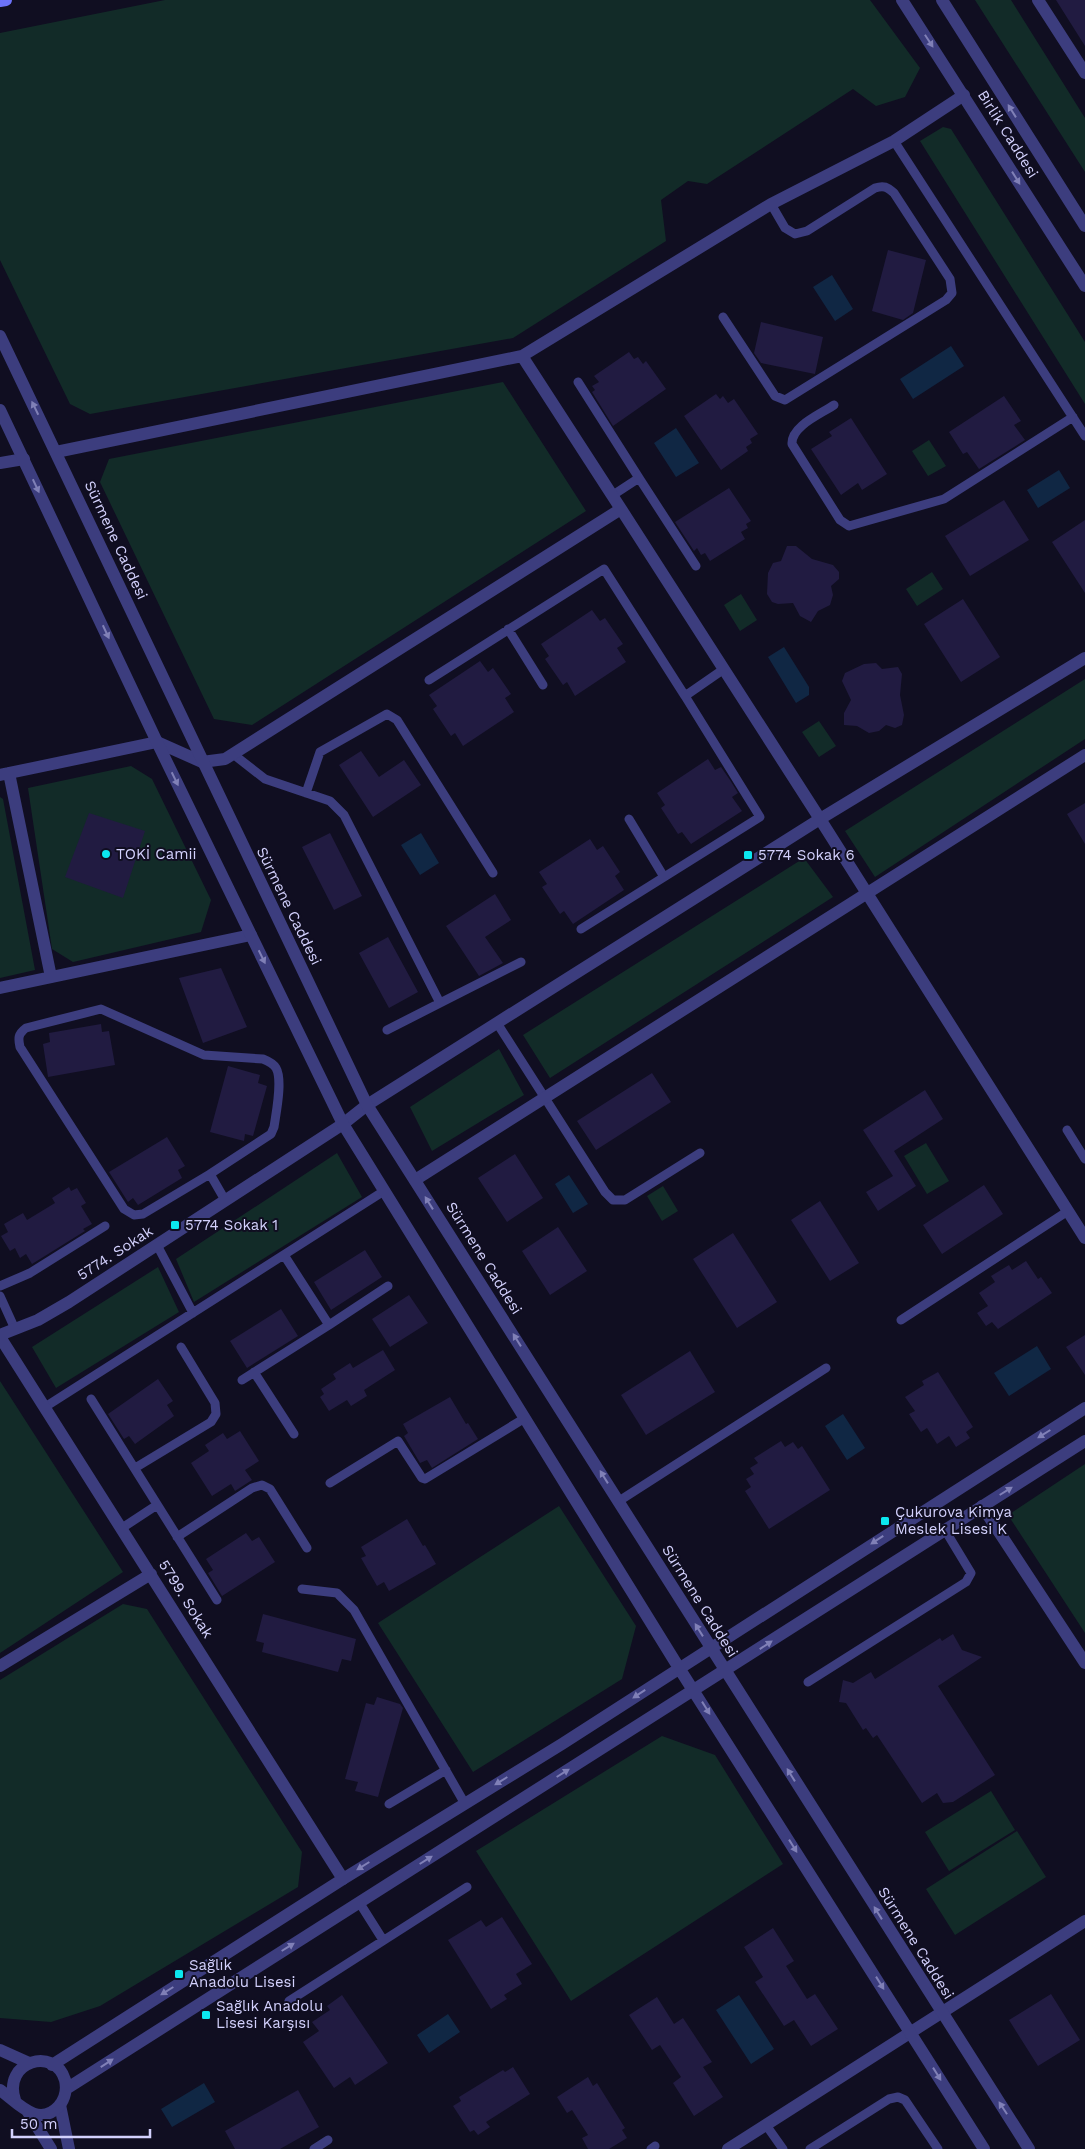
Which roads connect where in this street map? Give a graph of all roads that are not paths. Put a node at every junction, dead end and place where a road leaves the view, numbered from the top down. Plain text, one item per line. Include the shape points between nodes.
1 (6, 0) edge
2 (902, 0) edge
3 (942, 0) edge
4 (1038, 0) edge
5 (0, 1) edge
6 (1085, 73) edge
7 (964, 95) junction
8 (894, 141) junction
9 (771, 204) junction
10 (1085, 226) edge
11 (1085, 286) edge
12 (723, 318) dead end
13 (0, 336) edge
14 (522, 356) junction
15 (578, 382) dead end
16 (834, 405) dead end
17 (0, 410) edge
18 (1073, 417) junction
19 (1085, 436) edge
20 (56, 452) junction
21 (24, 459) junction
22 (0, 463) edge
23 (640, 478) junction
24 (612, 495) junction
25 (621, 509) junction
26 (696, 566) dead end
27 (508, 630) junction
28 (1085, 658) edge
29 (724, 669) junction
30 (429, 680) dead end
31 (543, 685) dead end
32 (684, 696) junction
33 (157, 742) junction
34 (233, 754) junction
35 (1085, 755) edge
36 (202, 762) junction
37 (5, 774) edge
38 (306, 793) junction
39 (628, 819) dead end
40 (820, 819) junction
41 (493, 873) dead end
42 (664, 877) junction
43 (867, 894) junction
44 (581, 929) dead end
45 (252, 936) junction
46 (521, 962) dead end
47 (51, 977) junction
48 (0, 988) edge
49 (440, 1003) junction
50 (497, 1023) junction
51 (387, 1030) dead end
52 (544, 1097) junction
53 (367, 1105) junction
54 (343, 1124) junction
55 (1067, 1130) dead end
56 (700, 1152) dead end
57 (1085, 1159) edge
58 (210, 1174) junction
59 (415, 1180) junction
60 (384, 1191) junction
61 (225, 1200) junction
62 (1068, 1211) junction
63 (105, 1226) dead end
64 (1083, 1232) edge
65 (158, 1245) junction
66 (284, 1255) junction
67 (0, 1286) edge
68 (388, 1286) dead end
69 (0, 1296) edge
70 (193, 1313) junction
71 (901, 1320) dead end
72 (329, 1325) junction
73 (15, 1329) junction
74 (0, 1336) edge
75 (181, 1347) dead end
76 (826, 1368) dead end
77 (254, 1372) junction
78 (242, 1380) dead end
79 (91, 1399) dead end
80 (45, 1407) junction
81 (1085, 1408) edge
82 (525, 1418) junction
83 (294, 1434) dead end
84 (1085, 1441) edge
85 (135, 1468) junction
86 (330, 1483) dead end
87 (619, 1501) junction
88 (157, 1505) junction
89 (982, 1506) junction
90 (122, 1528) junction
91 (945, 1530) junction
92 (177, 1537) junction
93 (307, 1548) dead end
94 (152, 1574) junction
95 (302, 1589) dead end
96 (216, 1600) dead end
97 (711, 1648) junction
98 (1085, 1663) edge
99 (0, 1666) edge
100 (680, 1668) junction
101 (725, 1671) junction
102 (808, 1682) dead end
103 (695, 1691) junction
104 (446, 1770) junction
105 (389, 1804) dead end
106 (465, 1804) junction
107 (343, 1878) junction
108 (466, 1887) dead end
109 (359, 1902) junction
110 (1083, 1925) edge
111 (384, 1940) junction
112 (288, 2001) dead end
113 (942, 2013) junction
114 (911, 2033) junction
115 (0, 2050) edge
116 (29, 2063) junction
117 (52, 2064) junction
118 (66, 2089) junction
119 (0, 2090) edge
120 (15, 2100) junction
121 (60, 2105) junction
122 (28, 2112) junction
123 (766, 2125) junction
124 (328, 2140) dead end
125 (51, 2149) edge
126 (68, 2149) edge
127 (314, 2149) edge
128 (728, 2149) edge
129 (783, 2149) edge
130 (810, 2149) edge
131 (938, 2149) edge
132 (984, 2149) edge
133 (1029, 2149) edge

1 - 5 main road
2 -> 7 street, Birlik Caddesi
10 -> 3 street, Birlik Caddesi
4 - 6 street
7 - 8 street
7 -> 11 street, Birlik Caddesi
8 - 9 street
8 - 18 lane
9 - 12 lane via 786,228 795,234 807,231 875,188 887,187 950,279 952,293 946,300 785,400 775,396
9 - 14 street
20 -> 13 street, Sürmene Caddesi
14 - 20 street
14 - 24 street
15 - 23 lane
16 - 18 lane via 796,430 792,444 840,520 849,526 944,499
17 - 21 street
18 - 19 lane
20 - 36 street, Sürmene Caddesi
21 - 22 street
21 -> 33 street
23 - 24 lane
23 - 26 lane
24 - 25 street
25 - 29 street
25 - 34 street
27 - 30 lane
27 - 31 lane
27 - 32 lane via 604,569
28 - 40 street, 5774. Sokak
29 - 32 lane
29 - 40 street
32 - 42 lane via 760,817
33 - 36 street
33 - 37 street
33 -> 45 street
34 - 36 street via 225,759
34 - 38 lane via 265,779
35 - 43 street
36 - 53 street, Sürmene Caddesi
37 - 47 street
38 - 41 lane via 320,752 387,714 397,720
38 - 49 lane via 330,801 344,815
39 - 42 lane
40 - 43 street
40 - 50 street, 5774. Sokak
42 - 44 lane
43 - 52 street
43 - 62 street
45 - 47 street
45 -> 54 street
46 - 49 lane
47 - 48 street
49 - 51 lane
50 - 52 lane
50 - 53 street, 5774. Sokak
52 - 56 lane via 613,1200 625,1200
52 - 59 street
53 - 54 street, 5774. Sokak
53 - 59 street, Sürmene Caddesi
54 - 60 street
54 - 61 street, 5774. Sokak
55 - 57 lane
58 - 58 lane via 143,1214 134,1215 124,1209 20,1047 20,1033 26,1028 101,1009 204,1056 263,1058 272,1063 279,1078 271,1134
58 - 61 lane
87 -> 59 street, Sürmene Caddesi
60 - 66 lane
60 - 82 street
61 - 65 street, 5774. Sokak
62 - 64 street
62 - 71 lane
63 - 67 lane via 30,1273
65 - 70 lane
65 - 73 street, 5774. Sokak via 69,1302
66 - 70 lane
66 - 72 lane
68 - 72 lane
69 - 73 lane
70 - 80 lane
72 - 77 lane
73 - 74 street, 5774. Sokak
74 - 80 street, 5799. Sokak
75 - 85 lane via 215,1403 216,1414 211,1422
76 - 87 lane
77 - 78 lane
77 - 83 lane
79 - 85 lane
80 - 90 street, 5799. Sokak
81 -> 97 street
82 - 86 lane via 425,1479 398,1442
82 - 100 street
89 -> 84 street
85 - 88 lane
97 -> 87 street, Sürmene Caddesi
88 - 90 lane
88 - 92 lane
89 - 91 street
89 - 98 street
90 - 94 street, 5799. Sokak
101 -> 91 street
91 - 102 lane via 971,1573 966,1582
92 - 93 lane via 252,1488 262,1485 270,1490
92 - 96 lane
94 - 99 street
94 - 107 street, 5799. Sokak
95 - 104 lane via 336,1593 354,1610
97 - 100 street
97 - 101 street, Sürmene Caddesi
100 - 103 street
100 -> 106 street
101 - 103 street
113 -> 101 street, Sürmene Caddesi
109 -> 103 street
103 -> 114 street
104 - 105 lane
104 - 106 lane
106 -> 107 street
107 -> 117 street
108 - 111 lane
109 - 111 lane
118 -> 109 street
110 - 113 street
111 - 112 lane
113 - 114 street
133 -> 113 street, Sürmene Caddesi
114 - 123 street
114 -> 132 street
115 - 116 street
116 - 117 street
116 - 120 street via 12,2082
117 - 118 street via 61,2072
118 - 121 street
119 - 120 street
120 - 122 street
121 - 122 street via 45,2114
121 - 126 street
122 - 125 street
123 - 128 street
123 - 129 lane
124 - 127 lane
130 - 131 lane via 889,2099 898,2097 905,2100

